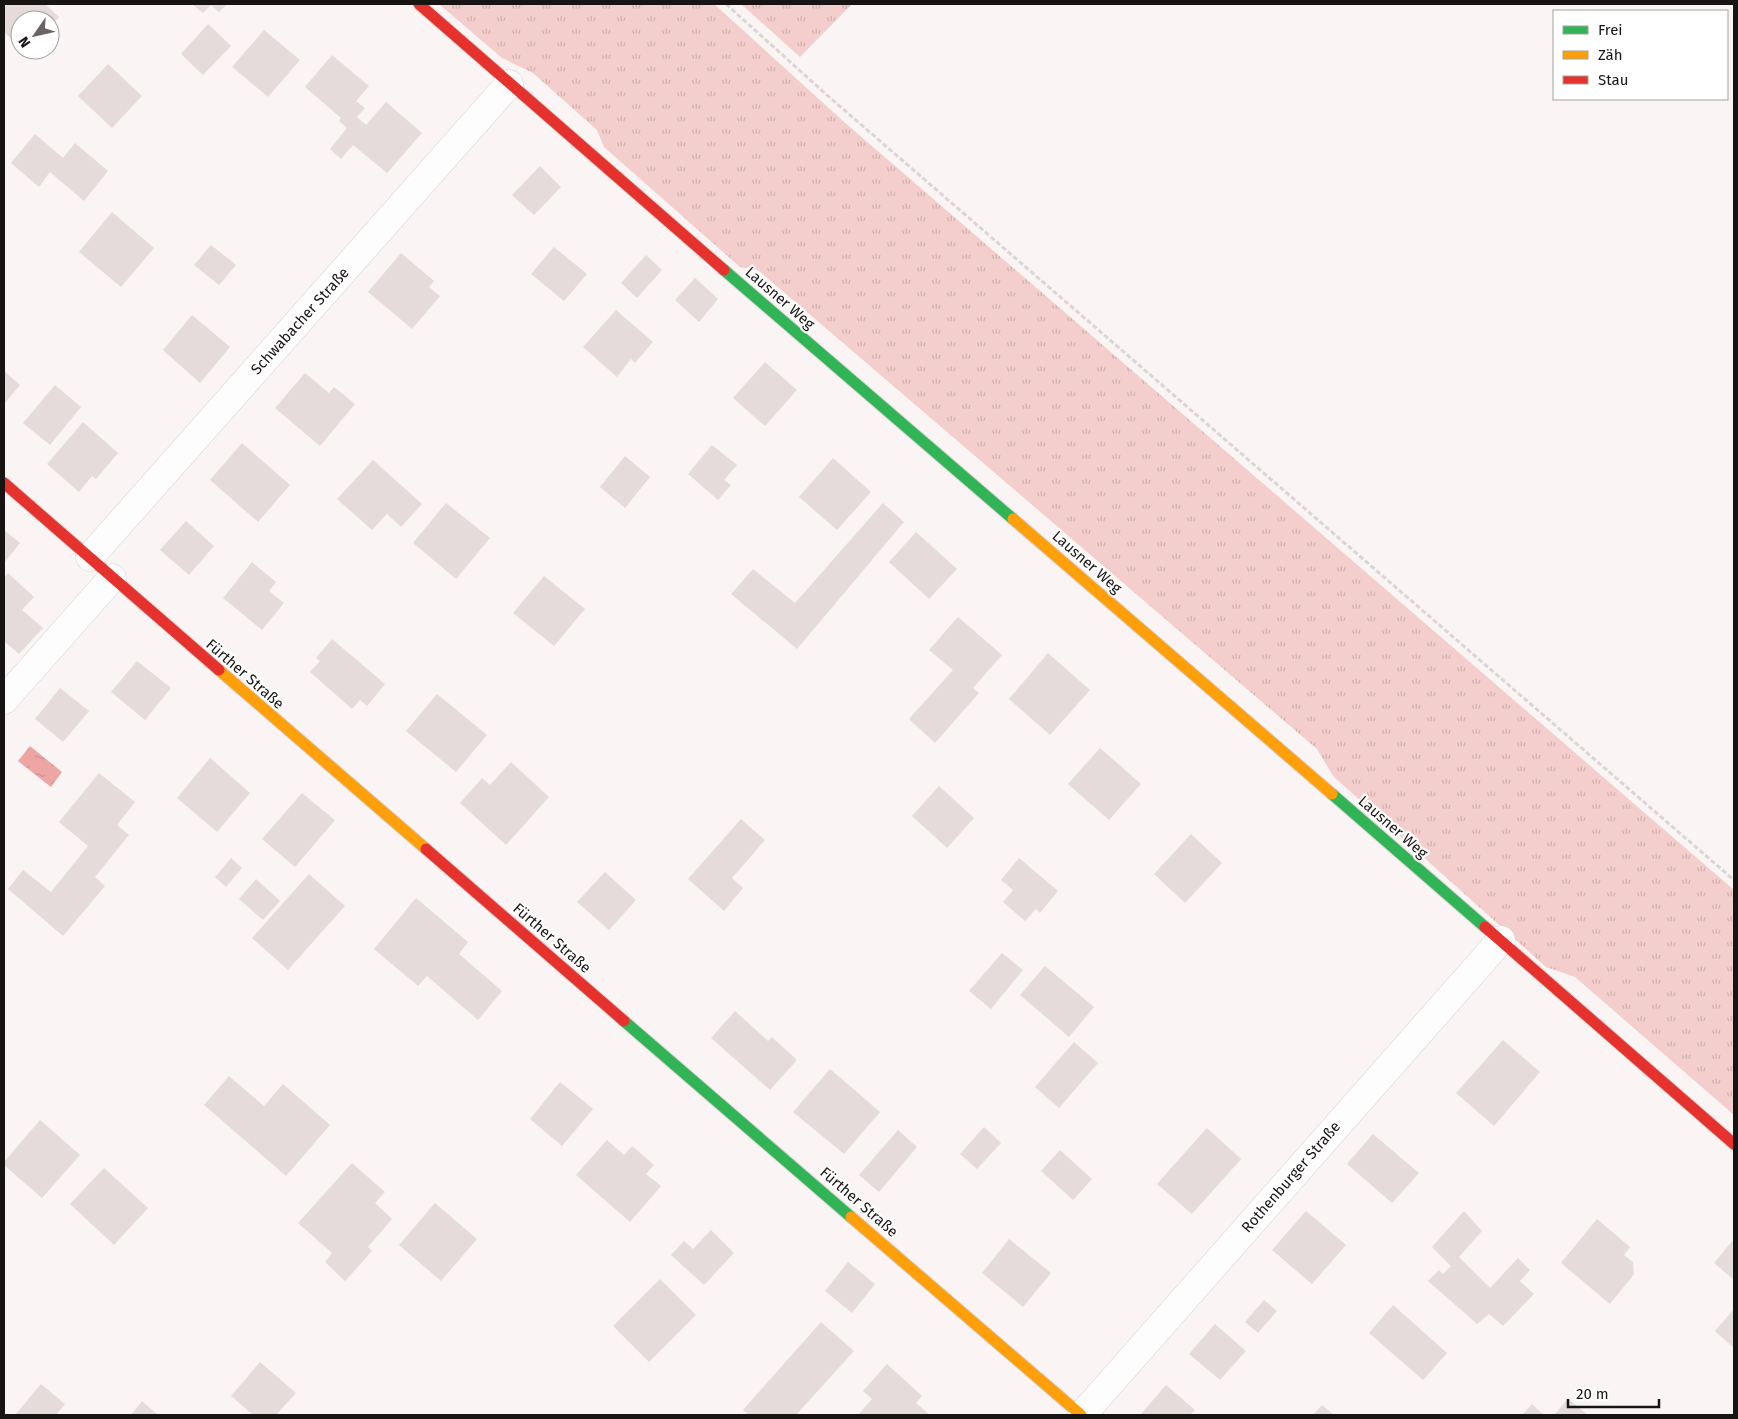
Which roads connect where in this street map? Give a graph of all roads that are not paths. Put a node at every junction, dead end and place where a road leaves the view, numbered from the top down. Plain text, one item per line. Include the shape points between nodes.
1 (419, 4) edge
2 (509, 84) junction
3 (4, 483) edge
4 (90, 557) junction
5 (112, 578) junction
6 (4, 700) edge
7 (1501, 940) junction
8 (1734, 1144) edge
9 (1082, 1415) edge

1 - 2 street, Lausner Weg
2 - 4 street, Schwabacher Straße
2 - 7 street, Lausner Weg
3 - 4 street, Fürther Straße
4 - 5 street, Fürther Straße
5 - 6 street
5 - 9 street, Fürther Straße
7 - 8 street, Lausner Weg
7 - 9 street, Rothenburger Straße

